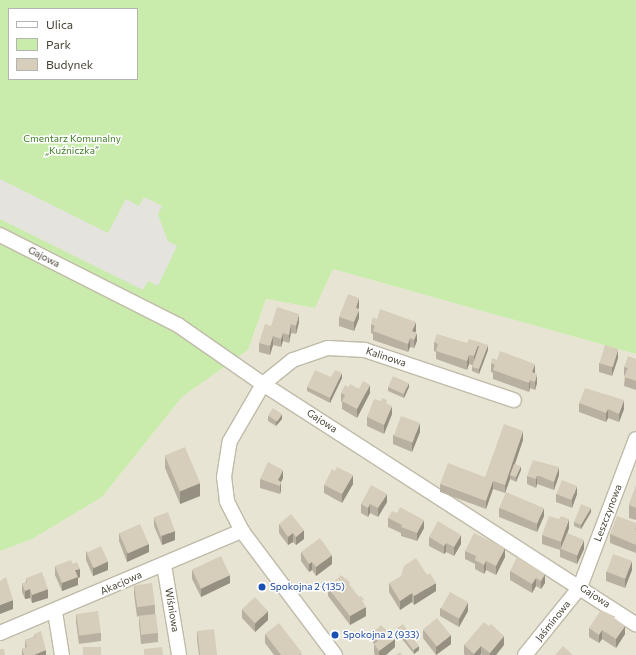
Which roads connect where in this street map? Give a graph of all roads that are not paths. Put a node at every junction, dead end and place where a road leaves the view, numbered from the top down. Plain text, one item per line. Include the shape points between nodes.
1 (0, 235) edge
2 (263, 384) junction
3 (514, 400) dead end
4 (636, 439) edge
5 (242, 531) junction
6 (164, 565) junction
7 (580, 587) junction
8 (55, 612) junction
9 (636, 624) edge
10 (0, 633) edge
11 (62, 655) edge
12 (179, 655) edge
13 (335, 655) edge
14 (525, 655) edge

1 - 2 street, Gajowa via 178,325
2 - 3 street, Kalinowa via 294,360 328,348 365,350
2 - 5 street via 230,441 225,460 227,501
2 - 7 street, Gajowa via 465,516
4 - 7 street, Leszczynowa
5 - 6 street, Akacjowa
5 - 13 street
6 - 8 street, Akacjowa
6 - 12 street, Wiśniowa
7 - 9 street, Gajowa
7 - 14 street, Jaśminowa
8 - 10 street, Akacjowa
8 - 11 street

